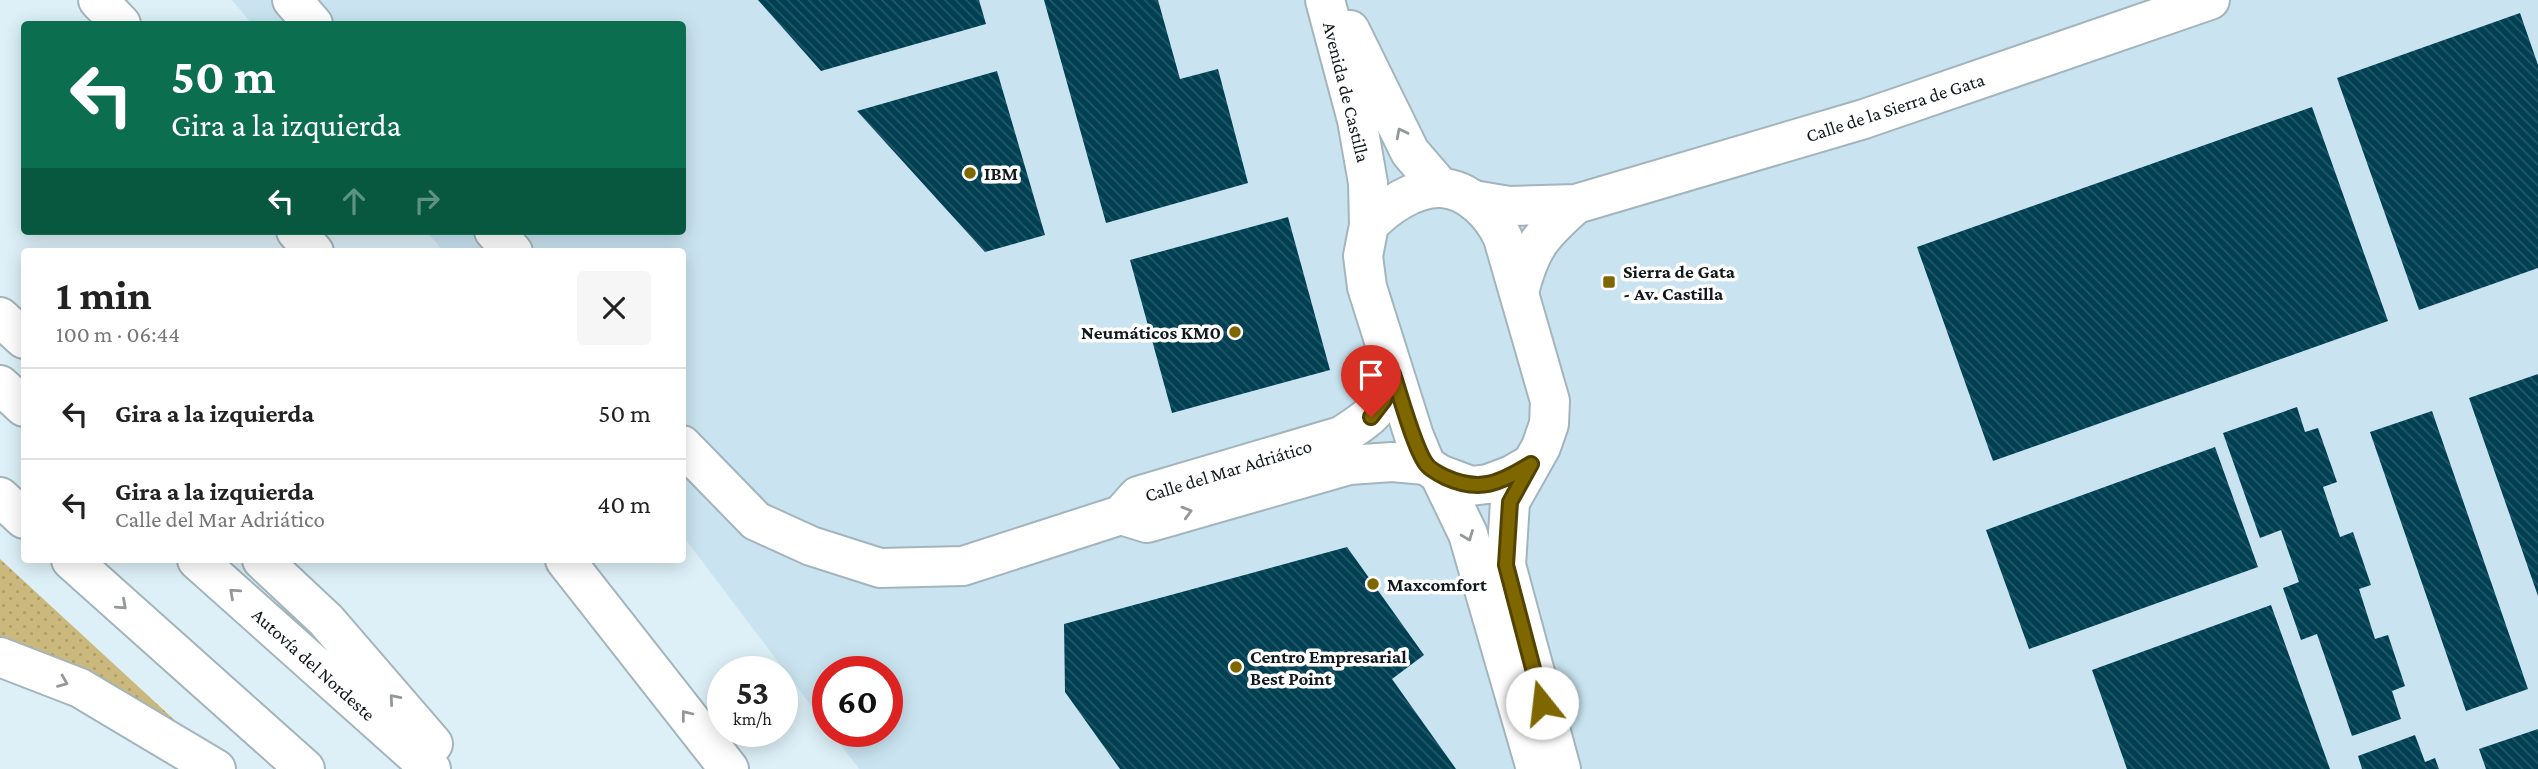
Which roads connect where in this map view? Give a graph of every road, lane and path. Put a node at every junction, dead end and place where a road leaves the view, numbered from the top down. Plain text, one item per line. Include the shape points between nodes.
1 (98, 0) edge
2 (292, 0) edge
3 (1325, 0) edge
4 (1336, 0) edge
5 (2210, 0) edge
6 (118, 21) edge
7 (310, 21) edge
8 (1457, 194) junction
9 (1576, 204) junction
10 (1369, 225) junction
11 (1519, 292) junction
12 (0, 317) edge
13 (21, 337) edge
14 (1393, 374) junction
15 (0, 385) edge
16 (21, 404) edge
17 (686, 449) edge
18 (1531, 464) junction
19 (1433, 470) junction
20 (0, 497) edge
21 (1121, 515) junction
22 (21, 516) edge
23 (74, 563) edge
24 (200, 563) edge
25 (265, 563) edge
26 (567, 563) edge
27 (0, 657) edge
28 (216, 769) edge
29 (305, 769) edge
30 (431, 769) edge
31 (455, 769) edge
32 (729, 769) edge
33 (1535, 769) edge
34 (1561, 769) edge

1 - 6 main road
2 - 7 main road
3 - 10 main road, Avenida de Castilla via 1357,120 1368,183
8 -> 4 main road, Avenida de Castilla via 1410,152
5 - 9 main road, Calle de la Sierra de Gata via 1864,119
8 - 9 main road, Calle de la Sierra de Gata via 1509,206
8 - 10 main road via 1414,194 1384,209
8 - 11 main road, Avenida de Castilla via 1495,220
9 - 11 main road, Calle de la Sierra de Gata via 1537,244 1527,260
10 - 14 main road, Avenida de Castilla via 1363,256 1367,287
11 - 18 main road, Avenida de Castilla via 1549,401 1549,424
12 - 13 main road
14 - 19 main road, Avenida de Castilla via 1414,436
14 - 21 main road, Calle del Mar Adriático via 1384,400 1371,417 1341,436 1139,496
15 - 16 main road
17 - 21 main road, Calle del Mar Adriático via 756,521 811,546 880,568 963,566
18 - 19 main road, Calle del Mar Adriático via 1488,484 1471,486
18 - 34 main road via 1510,502 1506,565
21 -> 19 main road, Calle del Mar Adriático via 1147,523 1349,465 1392,462
19 -> 33 main road via 1468,534
20 - 22 main road
23 -> 29 main road
30 -> 24 main road, Autovía del Nordeste
31 -> 25 main road via 326,620
32 -> 26 main road
27 -> 28 main road via 80,688

